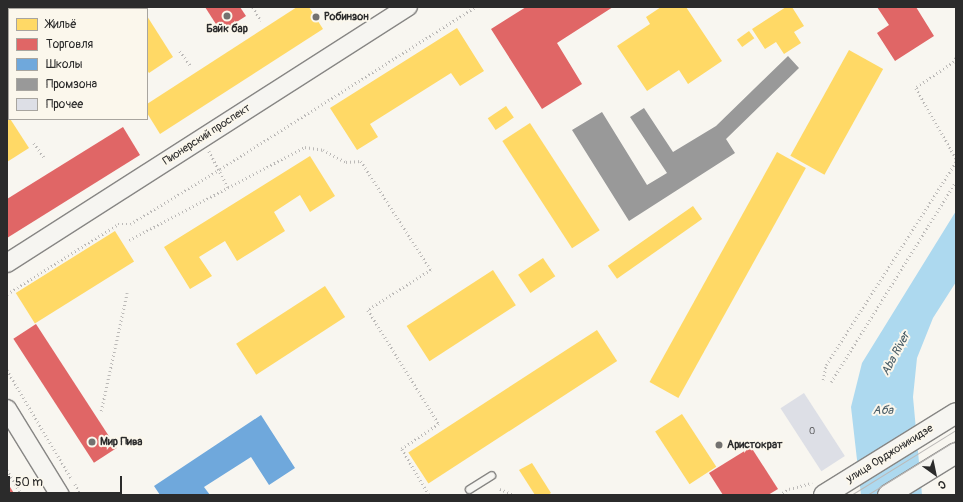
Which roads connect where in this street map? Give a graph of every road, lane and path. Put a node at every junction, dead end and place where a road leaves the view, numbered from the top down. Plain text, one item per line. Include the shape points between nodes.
1 (253, 7) edge
2 (408, 7) edge
3 (475, 7) edge
4 (261, 21) dead end
5 (180, 51) dead end
6 (956, 58) edge
7 (191, 66) dead end
8 (202, 139) junction
9 (34, 143) dead end
10 (956, 158) edge
11 (45, 159) dead end
12 (956, 162) edge
13 (220, 169) junction
14 (956, 181) edge
15 (228, 187) junction
16 (129, 240) dead end
17 (7, 263) edge
18 (127, 293) dead end
19 (7, 294) edge
20 (7, 370) edge
21 (823, 380) dead end
22 (831, 382) dead end
23 (7, 409) edge
24 (101, 411) dead end
25 (956, 413) edge
26 (953, 455) edge
27 (7, 470) edge
28 (491, 475) dead end
29 (469, 489) dead end
30 (500, 489) dead end
31 (824, 489) edge
32 (22, 495) edge
33 (60, 495) edge
34 (81, 495) edge
35 (429, 495) edge
36 (514, 495) edge
37 (779, 495) edge
38 (888, 495) edge

1 - 4 path
2 - 8 street, Пионерский проспект
3 - 13 path
5 - 7 path
6 - 10 path via 916,88
8 - 13 path
8 - 17 street, Пионерский проспект
9 - 11 path
12 - 21 path via 826,365
13 - 15 path
13 - 19 path via 130,224 118,224
14 - 22 path
15 - 16 path
15 - 35 path via 305,147 323,150 346,162 361,161 431,270 368,310 439,424 402,449
18 - 24 path
20 - 34 path
23 - 33 street
25 - 31 main road, улица Орджоникидзе
26 - 38 main road
27 - 32 path
28 - 29 lane
30 - 36 path
31 - 37 path via 789,488

